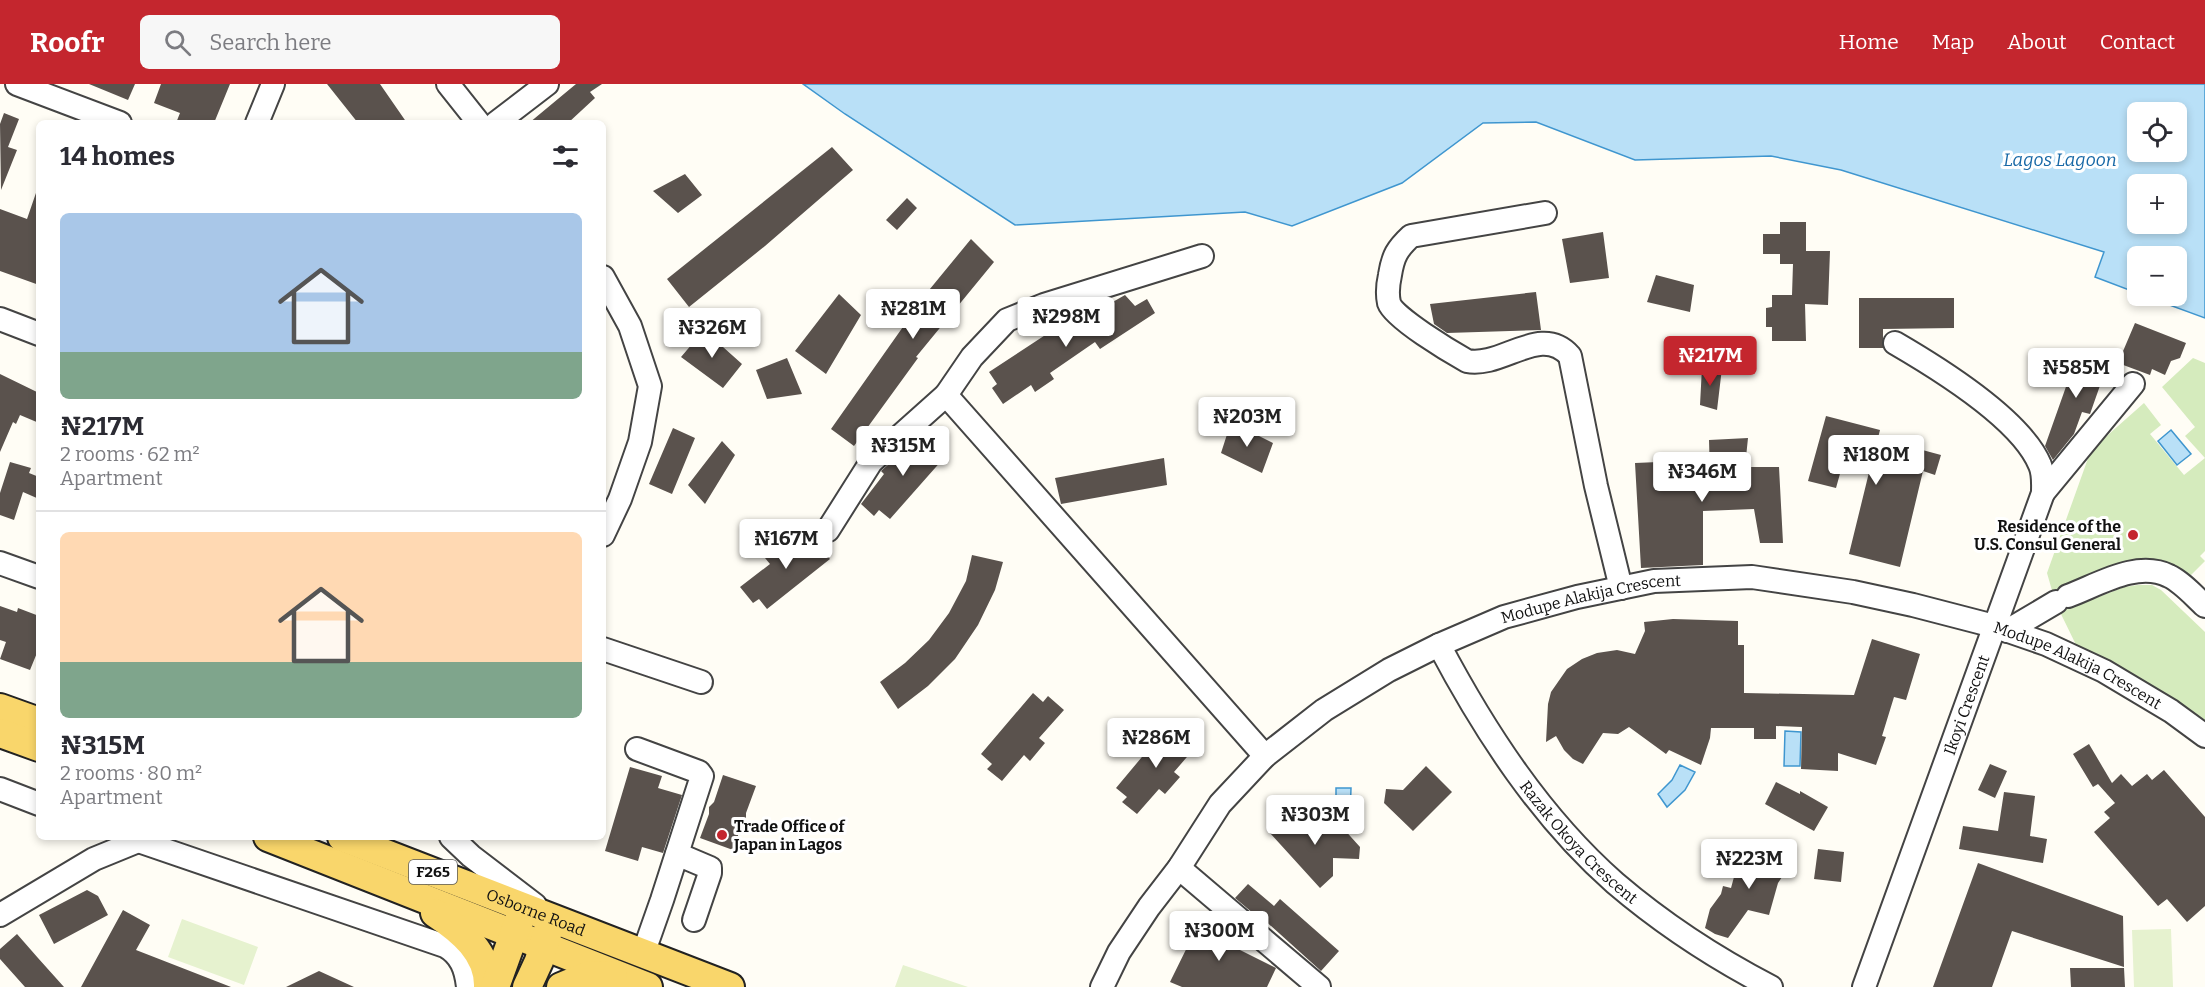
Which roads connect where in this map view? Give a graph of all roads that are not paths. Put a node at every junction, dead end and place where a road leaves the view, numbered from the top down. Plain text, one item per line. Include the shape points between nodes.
1 (17, 84) edge
2 (273, 84) edge
3 (448, 84) edge
4 (547, 84) edge
5 (112, 120) edge
6 (258, 120) edge
7 (477, 120) edge
8 (500, 120) edge
9 (1545, 213) dead end
10 (1202, 256) dead end
11 (606, 282) edge
12 (0, 319) edge
13 (36, 333) edge
14 (1895, 343) dead end
15 (2133, 384) dead end
16 (946, 395) junction
17 (2043, 493) junction
18 (606, 529) edge
19 (828, 530) dead end
20 (0, 563) edge
21 (36, 576) edge
22 (1622, 588) junction
23 (2205, 606) edge
24 (2001, 629) junction
25 (1439, 645) junction
26 (606, 650) edge
27 (701, 682) dead end
28 (0, 708) edge
29 (36, 721) edge
30 (0, 733) edge
31 (2205, 736) edge
32 (36, 746) edge
33 (637, 749) dead end
34 (1264, 756) junction
35 (0, 789) edge
36 (36, 803) edge
37 (131, 840) edge
38 (136, 840) edge
39 (275, 840) edge
40 (348, 840) edge
41 (454, 840) edge
42 (677, 854) junction
43 (1179, 868) junction
44 (400, 891) junction
45 (0, 915) edge
46 (551, 917) junction
47 (519, 920) junction
48 (694, 920) dead end
49 (544, 945) junction
50 (643, 954) junction
51 (620, 977) junction
52 (468, 987) edge
53 (488, 987) edge
54 (495, 987) edge
55 (527, 987) edge
56 (561, 987) edge
57 (648, 987) edge
58 (730, 987) edge
59 (1102, 987) edge
60 (1320, 987) edge
61 (1771, 987) edge
62 (1864, 987) edge

1 - 5 street
2 - 6 street
3 - 7 street
4 - 8 street
9 - 22 street via 1412,236 1397,249 1392,264 1390,305 1403,320 1467,361 1491,361 1538,344 1552,343 1570,356 1596,486
10 - 16 street via 1044,304 1007,320 972,357
11 - 18 street via 630,326 650,386 640,442
12 - 13 street
14 - 17 street, Ikoyi Crescent via 1964,389 2022,438 2040,465
15 - 17 street
16 - 19 street via 872,462
16 - 34 street
17 - 24 street, Ikoyi Crescent
20 - 21 street
22 - 24 street, Modupe Alakija Crescent via 1654,581 1752,577 1853,592
22 - 25 street, Modupe Alakija Crescent via 1504,617
23 - 24 street via 2170,576 2154,571 2128,572
24 - 31 street, Modupe Alakija Crescent via 2046,644 2104,671
24 - 62 street, Ikoyi Crescent
25 - 34 street, Modupe Alakija Crescent via 1324,710
25 - 61 street, Razak Okoya Crescent via 1501,750 1578,846 1652,913 1692,942
26 - 27 street
28 - 29 main road
30 - 32 main road
33 - 42 street via 702,776
34 - 43 street, Modupe Alakija Crescent via 1220,804
35 - 36 street
37 - 45 street
38 - 52 street via 445,946 460,959
39 - 44 main road, Osborne Road / F265
40 - 47 main road, Osborne Road / F265
41 - 46 street
42 - 48 street via 710,868
42 - 50 street
43 - 59 street, Modupe Alakija Crescent via 1119,952
43 - 60 street
44 - 47 main road, Osborne Road / F265
44 - 53 main road via 446,920 471,942 485,965
46 - 47 main road, Osborne Road / F265
46 - 49 main road
46 - 50 main road, Osborne Road / F265
47 - 49 main road, Osborne Road / F265
47 - 54 main road
49 - 51 main road, Osborne Road / F265
49 - 55 main road
50 - 58 main road, Osborne Road / F265
51 - 56 main road via 590,975
51 - 57 main road, Osborne Road / F265

